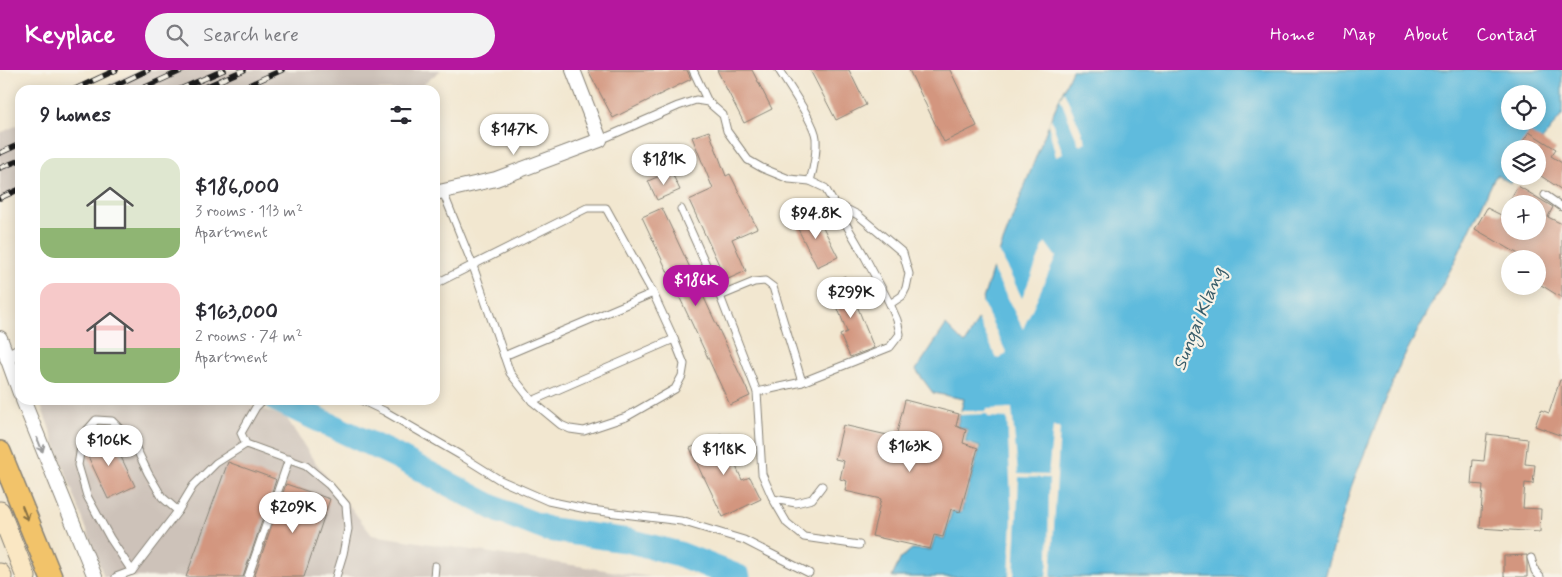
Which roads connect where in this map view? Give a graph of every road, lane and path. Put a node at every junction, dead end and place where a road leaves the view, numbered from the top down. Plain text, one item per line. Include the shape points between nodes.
1 (574, 70) edge
2 (693, 70) edge
3 (779, 70) edge
4 (708, 102) junction
5 (600, 140) junction
6 (810, 181) junction
7 (440, 193) edge
8 (440, 195) edge
9 (1546, 196) edge
10 (832, 202) junction
11 (1562, 207) edge
12 (681, 209) dead end
13 (473, 266) junction
14 (440, 282) edge
15 (653, 293) junction
16 (720, 296) junction
17 (890, 304) junction
18 (0, 338) edge
19 (674, 338) junction
20 (15, 354) edge
21 (504, 356) junction
22 (7, 358) junction
23 (15, 380) edge
24 (802, 382) junction
25 (757, 392) junction
26 (532, 401) junction
27 (25, 405) edge
28 (258, 405) edge
29 (371, 405) edge
30 (246, 444) junction
31 (0, 452) edge
32 (289, 459) junction
33 (822, 486) dead end
34 (773, 500) junction
35 (0, 510) edge
36 (178, 511) junction
37 (859, 545) dead end
38 (1531, 558) dead end
39 (435, 566) dead end
40 (132, 571) junction
41 (809, 572) dead end
42 (0, 573) edge
43 (2, 577) edge
44 (26, 577) edge
45 (51, 577) edge
46 (95, 577) edge
47 (116, 577) edge
48 (248, 577) edge
49 (336, 577) edge
50 (434, 577) edge
51 (1540, 577) edge

1 - 5 street
2 - 4 lane
3 - 6 lane via 816,137 816,156
4 - 5 lane via 696,100 678,106
4 - 6 lane via 723,115 727,131 748,160 789,179
5 - 7 street via 496,179
6 - 10 lane via 825,188
8 - 13 lane
9 - 11 lane
10 - 17 lane
10 - 17 lane via 858,215 903,253 909,274 906,288 902,296
12 - 16 lane
13 - 14 lane
13 - 15 lane via 587,208 606,208
13 - 21 lane
15 - 19 lane
15 - 21 lane
16 - 24 lane via 754,282 765,281 773,288
16 - 25 lane
17 - 24 lane via 900,334 890,347
18 - 22 street
19 - 26 lane
19 - 26 lane via 684,364 675,389 626,417 584,431 570,429
20 - 22 street
21 - 26 lane via 510,373
22 - 23 street
24 - 25 lane
25 - 34 lane via 762,474
27 -> 46 street
28 - 30 lane via 241,433
29 - 41 lane via 500,480 548,501 591,510 681,521 744,540
30 - 32 lane
30 - 36 lane via 216,462 193,486
31 -> 45 main road
32 - 48 lane
32 - 49 lane via 306,466 346,505 348,529
33 - 34 lane via 812,499 796,503
34 - 37 lane via 787,523 804,537
35 - 44 main road
36 - 40 lane
36 - 40 lane via 162,497 128,437 112,421 96,420 83,435 78,465 87,496
38 - 51 lane
39 - 50 lane
40 - 47 lane
42 - 43 main road

